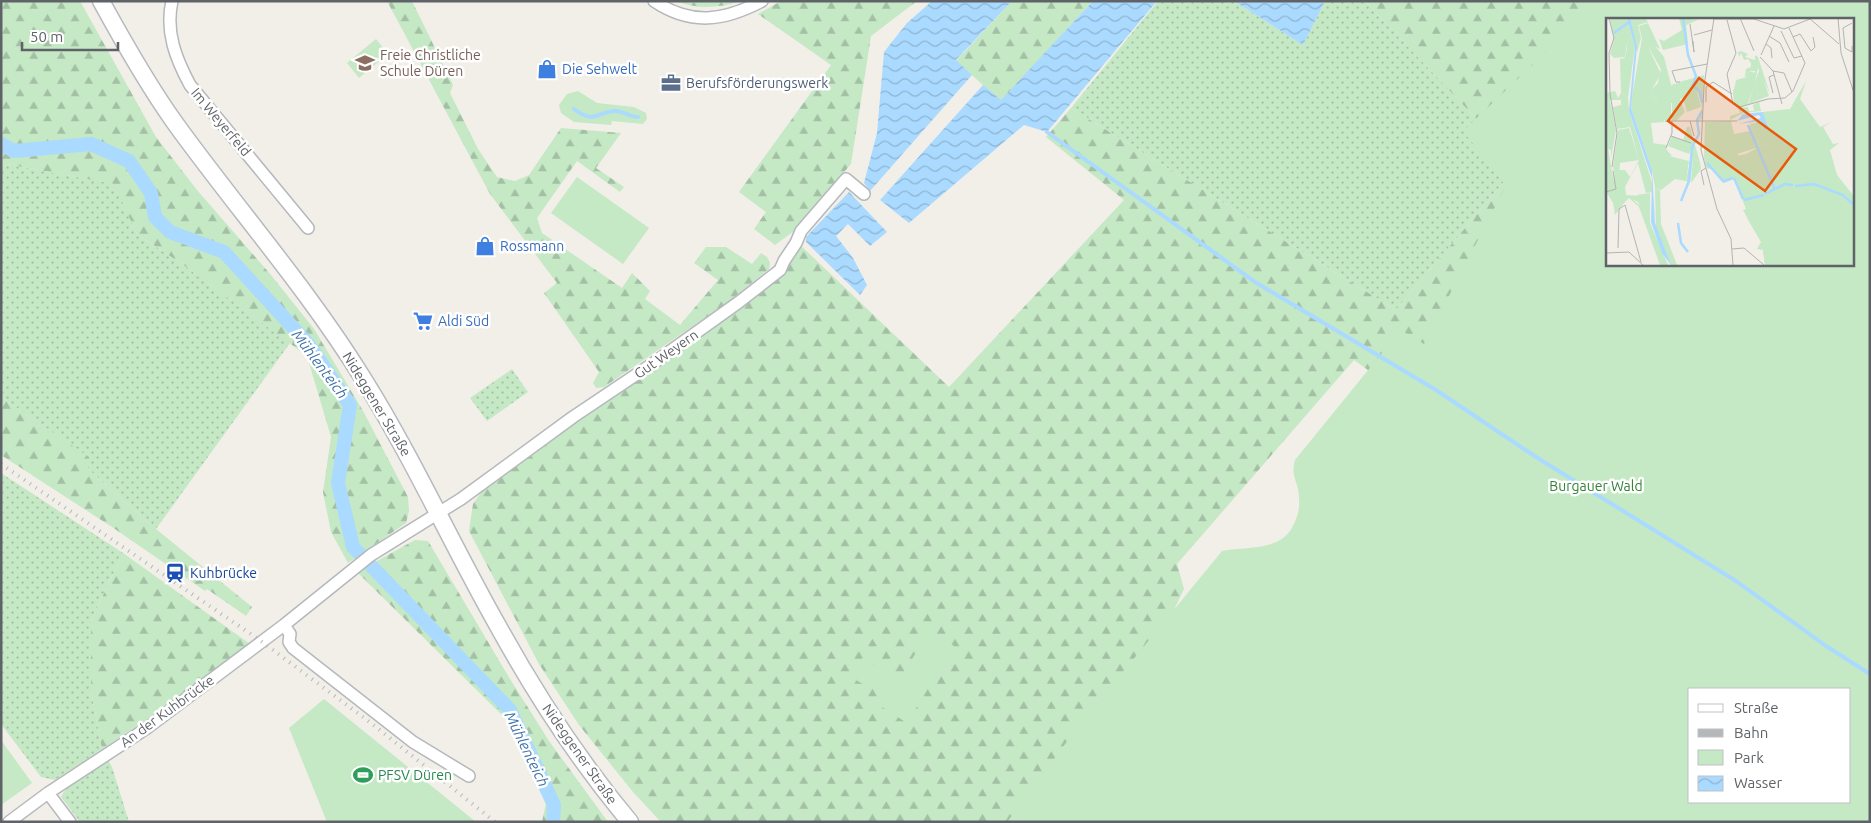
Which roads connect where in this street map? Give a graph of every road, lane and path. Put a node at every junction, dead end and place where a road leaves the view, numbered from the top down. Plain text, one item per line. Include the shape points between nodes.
1 (101, 1) edge
2 (172, 1) edge
3 (654, 1) edge
4 (762, 1) edge
5 (864, 194) dead end
6 (308, 228) dead end
7 (438, 513) junction
8 (284, 624) junction
9 (469, 776) dead end
10 (48, 793) junction
11 (10, 822) edge
12 (70, 822) edge
13 (630, 822) edge

1 - 7 main road, Nideggener Straße via 132,60 175,123 328,325 364,378
2 - 6 street, Im Weyerfeld via 170,27 174,50 190,85
3 - 4 street via 681,16 706,19
5 - 7 street, Gut Weyern via 846,179 801,231 780,270 655,362
7 - 8 street, An der Kuhbrücke via 371,555
7 - 13 main road, Nideggener Straße via 498,627 544,704
8 - 9 street via 294,648 413,742
8 - 10 street, An der Kuhbrücke via 147,728
10 - 11 street, An der Kuhbrücke
10 - 12 street

